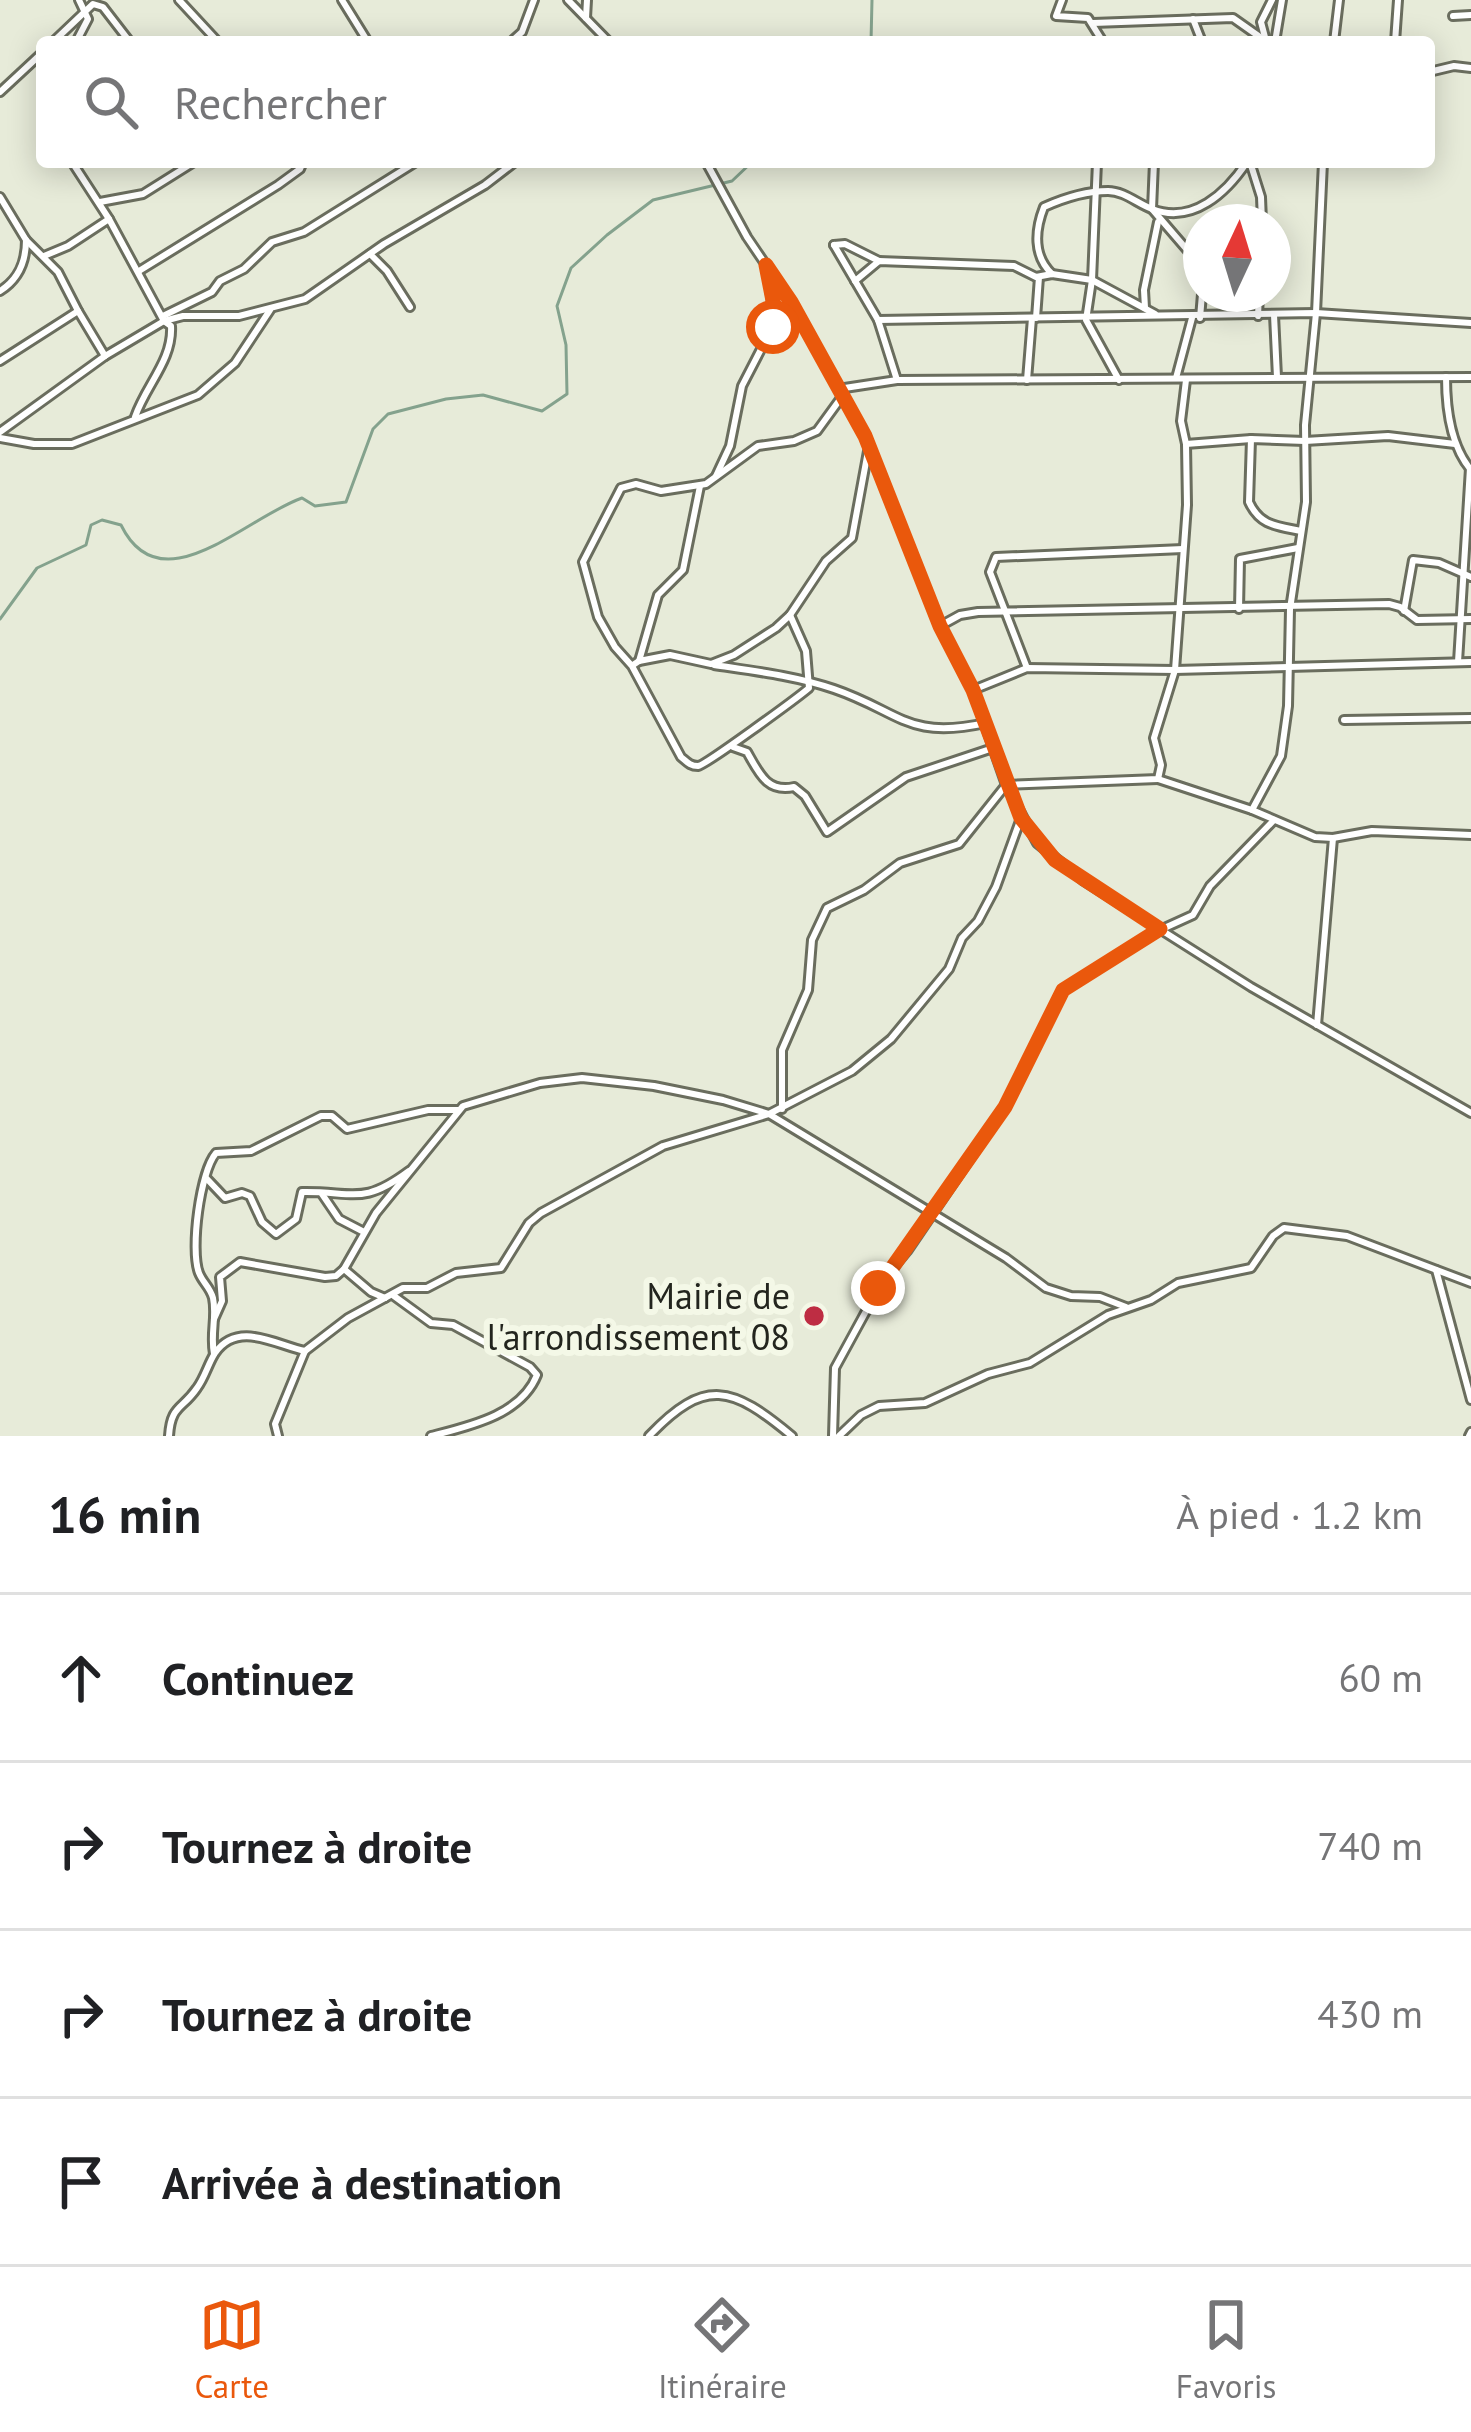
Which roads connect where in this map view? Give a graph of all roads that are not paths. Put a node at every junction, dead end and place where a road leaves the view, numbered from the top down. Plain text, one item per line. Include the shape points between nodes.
1 (79, 0) edge
2 (179, 0) edge
3 (342, 0) edge
4 (534, 0) edge
5 (568, 0) edge
6 (586, 0) edge
7 (1062, 0) edge
8 (1272, 0) edge
9 (1282, 0) edge
10 (1339, 0) edge
11 (1398, 0) edge
12 (84, 12) junction
13 (1471, 15) edge
14 (1453, 16) dead end
15 (586, 18) junction
16 (1193, 20) junction
17 (1093, 23) junction
18 (59, 36) edge
19 (79, 36) edge
20 (125, 36) edge
21 (212, 36) edge
22 (364, 36) edge
23 (518, 36) edge
24 (602, 36) edge
25 (1099, 36) edge
26 (1200, 36) edge
27 (1260, 36) edge
28 (1267, 36) edge
29 (1271, 36) edge
30 (1335, 36) edge
31 (1395, 36) edge
32 (36, 59) edge
33 (1471, 68) edge
34 (1435, 71) edge
35 (0, 79) edge
36 (9, 85) junction
37 (0, 92) edge
38 (76, 168) edge
39 (184, 168) edge
40 (297, 168) edge
41 (406, 168) edge
42 (507, 168) edge
43 (709, 168) edge
44 (1097, 168) edge
45 (1155, 168) edge
46 (1246, 168) edge
47 (1252, 168) edge
48 (1323, 168) edge
49 (1098, 194) junction
50 (0, 197) edge
51 (100, 202) junction
52 (1261, 204) edge
53 (1151, 209) junction
54 (1171, 213) junction
55 (109, 218) junction
56 (1158, 221) junction
57 (26, 240) junction
58 (1183, 247) edge
59 (370, 254) junction
60 (44, 256) junction
61 (879, 261) junction
62 (766, 265) junction
63 (139, 271) junction
64 (1052, 274) junction
65 (1039, 277) junction
66 (1092, 280) junction
67 (855, 281) junction
68 (0, 291) edge
69 (410, 307) dead end
70 (1145, 308) junction
71 (271, 309) junction
72 (78, 311) junction
73 (1198, 312) edge
74 (1258, 312) edge
75 (1316, 314) junction
76 (1274, 315) junction
77 (1258, 316) junction
78 (1160, 317) junction
79 (1034, 318) junction
80 (1196, 318) junction
81 (163, 319) junction
82 (878, 320) junction
83 (1086, 320) junction
84 (1471, 323) edge
85 (106, 356) junction
86 (0, 361) edge
87 (1309, 376) junction
88 (1446, 377) junction
89 (1471, 377) edge
90 (1277, 378) junction
91 (897, 380) junction
92 (1119, 380) junction
93 (1176, 380) junction
94 (1186, 380) junction
95 (1027, 381) junction
96 (840, 393) junction
97 (134, 419) junction
98 (0, 435) edge
99 (1251, 439) junction
100 (1304, 441) junction
101 (1455, 444) junction
102 (1186, 445) junction
103 (869, 447) junction
104 (1470, 469) edge
105 (715, 480) junction
106 (700, 486) junction
107 (1300, 530) junction
108 (1298, 548) junction
109 (1183, 549) junction
110 (1467, 575) edge
111 (1179, 609) junction
112 (1239, 609) junction
113 (1291, 609) junction
114 (1404, 611) junction
115 (1007, 613) junction
116 (790, 615) junction
117 (1471, 619) edge
118 (1460, 620) junction
119 (940, 626) junction
120 (1458, 662) junction
121 (1471, 662) edge
122 (635, 663) junction
123 (711, 664) junction
124 (1290, 667) junction
125 (1027, 668) junction
126 (1175, 670) junction
127 (810, 684) junction
128 (973, 690) junction
129 (1471, 718) edge
130 (1344, 720) dead end
131 (986, 723) junction
132 (732, 747) junction
133 (993, 748) junction
134 (1158, 779) junction
135 (1006, 785) junction
136 (1252, 810) junction
137 (1021, 818) junction
138 (1274, 820) junction
139 (1471, 835) edge
140 (1333, 838) junction
141 (1160, 929) junction
142 (1317, 1025) junction
143 (782, 1108) junction
144 (458, 1110) junction
145 (1471, 1113) edge
146 (770, 1114) junction
147 (416, 1166) junction
148 (205, 1176) junction
149 (322, 1194) junction
150 (932, 1213) junction
151 (364, 1232) junction
152 (344, 1269) junction
153 (1436, 1270) junction
154 (1471, 1283) edge
155 (391, 1298) junction
156 (1126, 1307) junction
157 (214, 1319) junction
158 (305, 1352) junction
159 (214, 1354) junction
160 (1471, 1400) edge
161 (169, 1436) edge
162 (278, 1436) edge
163 (430, 1436) edge
164 (649, 1436) edge
165 (792, 1436) edge
166 (836, 1436) edge

1 - 12 street
2 - 21 street
3 - 22 street
4 - 23 street
5 - 15 street
6 - 15 street
7 - 17 street via 1056,16
8 - 28 street via 1261,22
9 - 29 street
10 - 30 street
11 - 31 street
12 - 18 street
12 - 19 street
12 - 20 street via 103,8
13 - 14 street
15 - 24 street
16 - 17 street
16 - 26 street
16 - 27 street via 1236,19
17 - 25 street
32 - 36 street
33 - 34 street
35 - 36 street
36 - 37 street
38 - 51 street
39 - 51 street via 143,194
40 - 63 street
41 - 81 street via 304,232 272,242 212,292
42 - 59 street
43 - 62 street
44 - 49 street
45 - 53 street
46 - 54 street via 1224,193
47 - 52 street
48 - 75 street
49 - 53 street via 1115,192
49 - 64 street via 1042,210 1036,242
49 - 66 street
50 - 57 street
51 - 55 street
53 - 54 street
53 - 56 street
54 - 56 street
55 - 60 street
55 - 63 street
56 - 58 street
56 - 70 street
57 - 60 street
57 - 68 street via 16,279
59 - 69 street
59 - 71 street via 305,299
60 - 72 street
61 - 65 street via 1014,266
61 - 67 street
61 - 67 street via 834,245
62 - 96 street
62 - 105 street via 775,322 742,386
63 - 81 street
64 - 65 street
64 - 66 street
65 - 79 street
66 - 70 street
66 - 83 street
67 - 82 street
70 - 78 street
71 - 81 street
71 - 97 street via 220,378
72 - 85 street
72 - 86 street
73 - 80 street
74 - 77 street
75 - 76 street
75 - 84 street
75 - 87 street
76 - 77 street
76 - 90 street
77 - 80 street
78 - 80 street
78 - 83 street
79 - 82 street
79 - 83 street
79 - 95 street
80 - 93 street
81 - 85 street
81 - 97 street via 171,349
82 - 91 street
83 - 92 street
85 - 98 street
87 - 88 street
87 - 90 street
87 - 100 street
88 - 89 street
88 - 101 street
90 - 94 street
91 - 95 street
91 - 96 street
92 - 93 street
92 - 95 street
93 - 94 street
94 - 102 street
96 - 103 street
96 - 105 street via 817,431 758,446
97 - 98 street via 72,444
99 - 100 street
99 - 102 street
99 - 107 street via 1252,510 1267,525
100 - 101 street via 1388,436
100 - 107 street
101 - 104 street
102 - 109 street
103 - 116 street via 853,538 826,561
103 - 119 street
104 - 110 street
105 - 106 street
106 - 122 street via 683,569 658,595
106 - 122 street via 621,488 583,562 598,617 614,647
107 - 108 street
108 - 112 street via 1240,559
108 - 113 street
109 - 111 street
109 - 115 street via 995,556 990,572
110 - 114 street via 1413,560
110 - 118 street
111 - 112 street
111 - 115 street
111 - 126 street
112 - 113 street
113 - 114 street via 1389,604
113 - 124 street
114 - 118 street via 1417,620
115 - 119 street via 967,613
115 - 125 street
116 - 123 street
116 - 127 street
117 - 118 street
118 - 120 street
119 - 128 street
120 - 121 street
120 - 124 street
122 - 123 street via 670,655
122 - 132 street via 687,763 702,765
123 - 127 street
124 - 126 street
124 - 136 street via 1281,756
125 - 126 street
125 - 128 street
126 - 134 street via 1154,738
127 - 131 street via 915,727
127 - 132 street
128 - 131 street
129 - 130 street
131 - 133 street
132 - 133 street via 747,752 766,783 804,794 827,832 907,777
133 - 135 street
134 - 135 street
134 - 136 street
135 - 137 street
135 - 143 street via 959,844 900,863 827,908 812,940 806,998 782,1050
136 - 138 street
137 - 141 street via 1055,860
137 - 143 street via 996,887 949,969 891,1039 852,1071
138 - 140 street
138 - 141 street via 1193,915
139 - 140 street via 1372,830
140 - 142 street
141 - 142 street
141 - 150 street via 1063,990 1005,1107
142 - 145 street
143 - 146 street
144 - 146 street via 480,1098 582,1078
144 - 147 street
144 - 148 street via 347,1129 321,1117 251,1151 216,1154
146 - 150 street
146 - 155 street via 663,1146 541,1213 496,1270 456,1273
147 - 149 street via 378,1192
147 - 151 street
148 - 149 street via 225,1198 250,1196 276,1234 296,1219 302,1192
148 - 157 street via 197,1268
149 - 151 street via 339,1219
150 - 156 street via 1046,1288
150 - 166 street via 835,1368
151 - 152 street
152 - 155 street
152 - 157 street via 325,1277 240,1262 220,1277
153 - 154 street
153 - 156 street via 1347,1236 1284,1228 1251,1268 1188,1279
153 - 160 street
155 - 158 street via 359,1311
155 - 163 street via 536,1375 522,1401
156 - 166 street via 1030,1363 925,1403 879,1406
157 - 159 street
158 - 159 street via 244,1336
158 - 162 street via 274,1424
159 - 161 street via 196,1391 174,1410
164 - 165 street via 700,1396 740,1399

